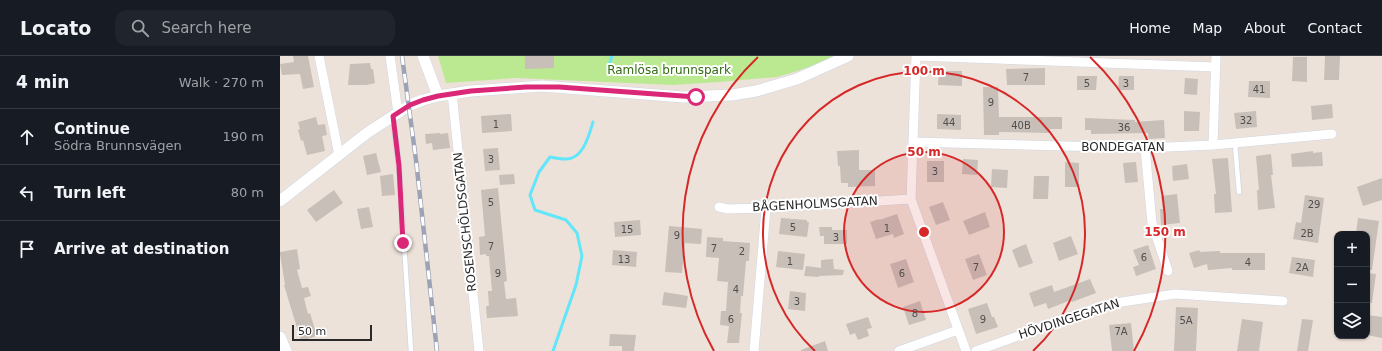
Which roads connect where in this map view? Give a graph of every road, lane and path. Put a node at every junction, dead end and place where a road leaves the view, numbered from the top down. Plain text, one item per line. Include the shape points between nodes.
1 (319, 56) edge
2 (390, 56) edge
3 (423, 56) edge
4 (848, 56) edge
5 (916, 56) edge
6 (1216, 56) edge
7 (1066, 59) edge
8 (1215, 67) junction
9 (452, 93) junction
10 (438, 96) junction
11 (395, 114) junction
12 (1332, 134) dead end
13 (913, 142) junction
14 (1235, 143) junction
15 (1213, 145) junction
16 (1145, 148) junction
17 (339, 155) junction
18 (1239, 192) dead end
19 (911, 198) junction
20 (280, 201) edge
21 (719, 207) dead end
22 (766, 208) junction
23 (1168, 271) dead end
24 (1283, 301) dead end
25 (958, 330) junction
26 (280, 337) edge
27 (286, 351) edge
28 (411, 351) edge
29 (479, 351) edge
30 (754, 351) edge
31 (899, 351) edge
32 (966, 351) edge
33 (976, 351) edge

1 - 17 street
2 - 11 street
3 - 10 street
4 - 9 street via 797,79 732,95 683,97 542,86
5 - 7 street
5 - 13 street
6 - 8 street
7 - 8 street
8 - 15 street
9 - 10 street
9 - 29 street, ROSENSCHÖLDSGATAN
10 - 11 street via 410,105
11 - 17 street
11 - 28 lane
12 - 14 street, BONDEGATAN
13 - 16 street, BONDEGATAN
13 - 19 street
14 - 15 street, BONDEGATAN
14 - 18 lane
15 - 16 street, BONDEGATAN
16 - 23 street via 1152,223
17 - 20 street
19 - 22 street, BÅGENHOLMSGATAN
19 - 25 street
21 - 22 street, BÅGENHOLMSGATAN
22 - 30 street
24 - 33 street, HÖVDINGEGATAN via 1175,294 1115,303
25 - 31 street
25 - 32 street
26 - 27 street

